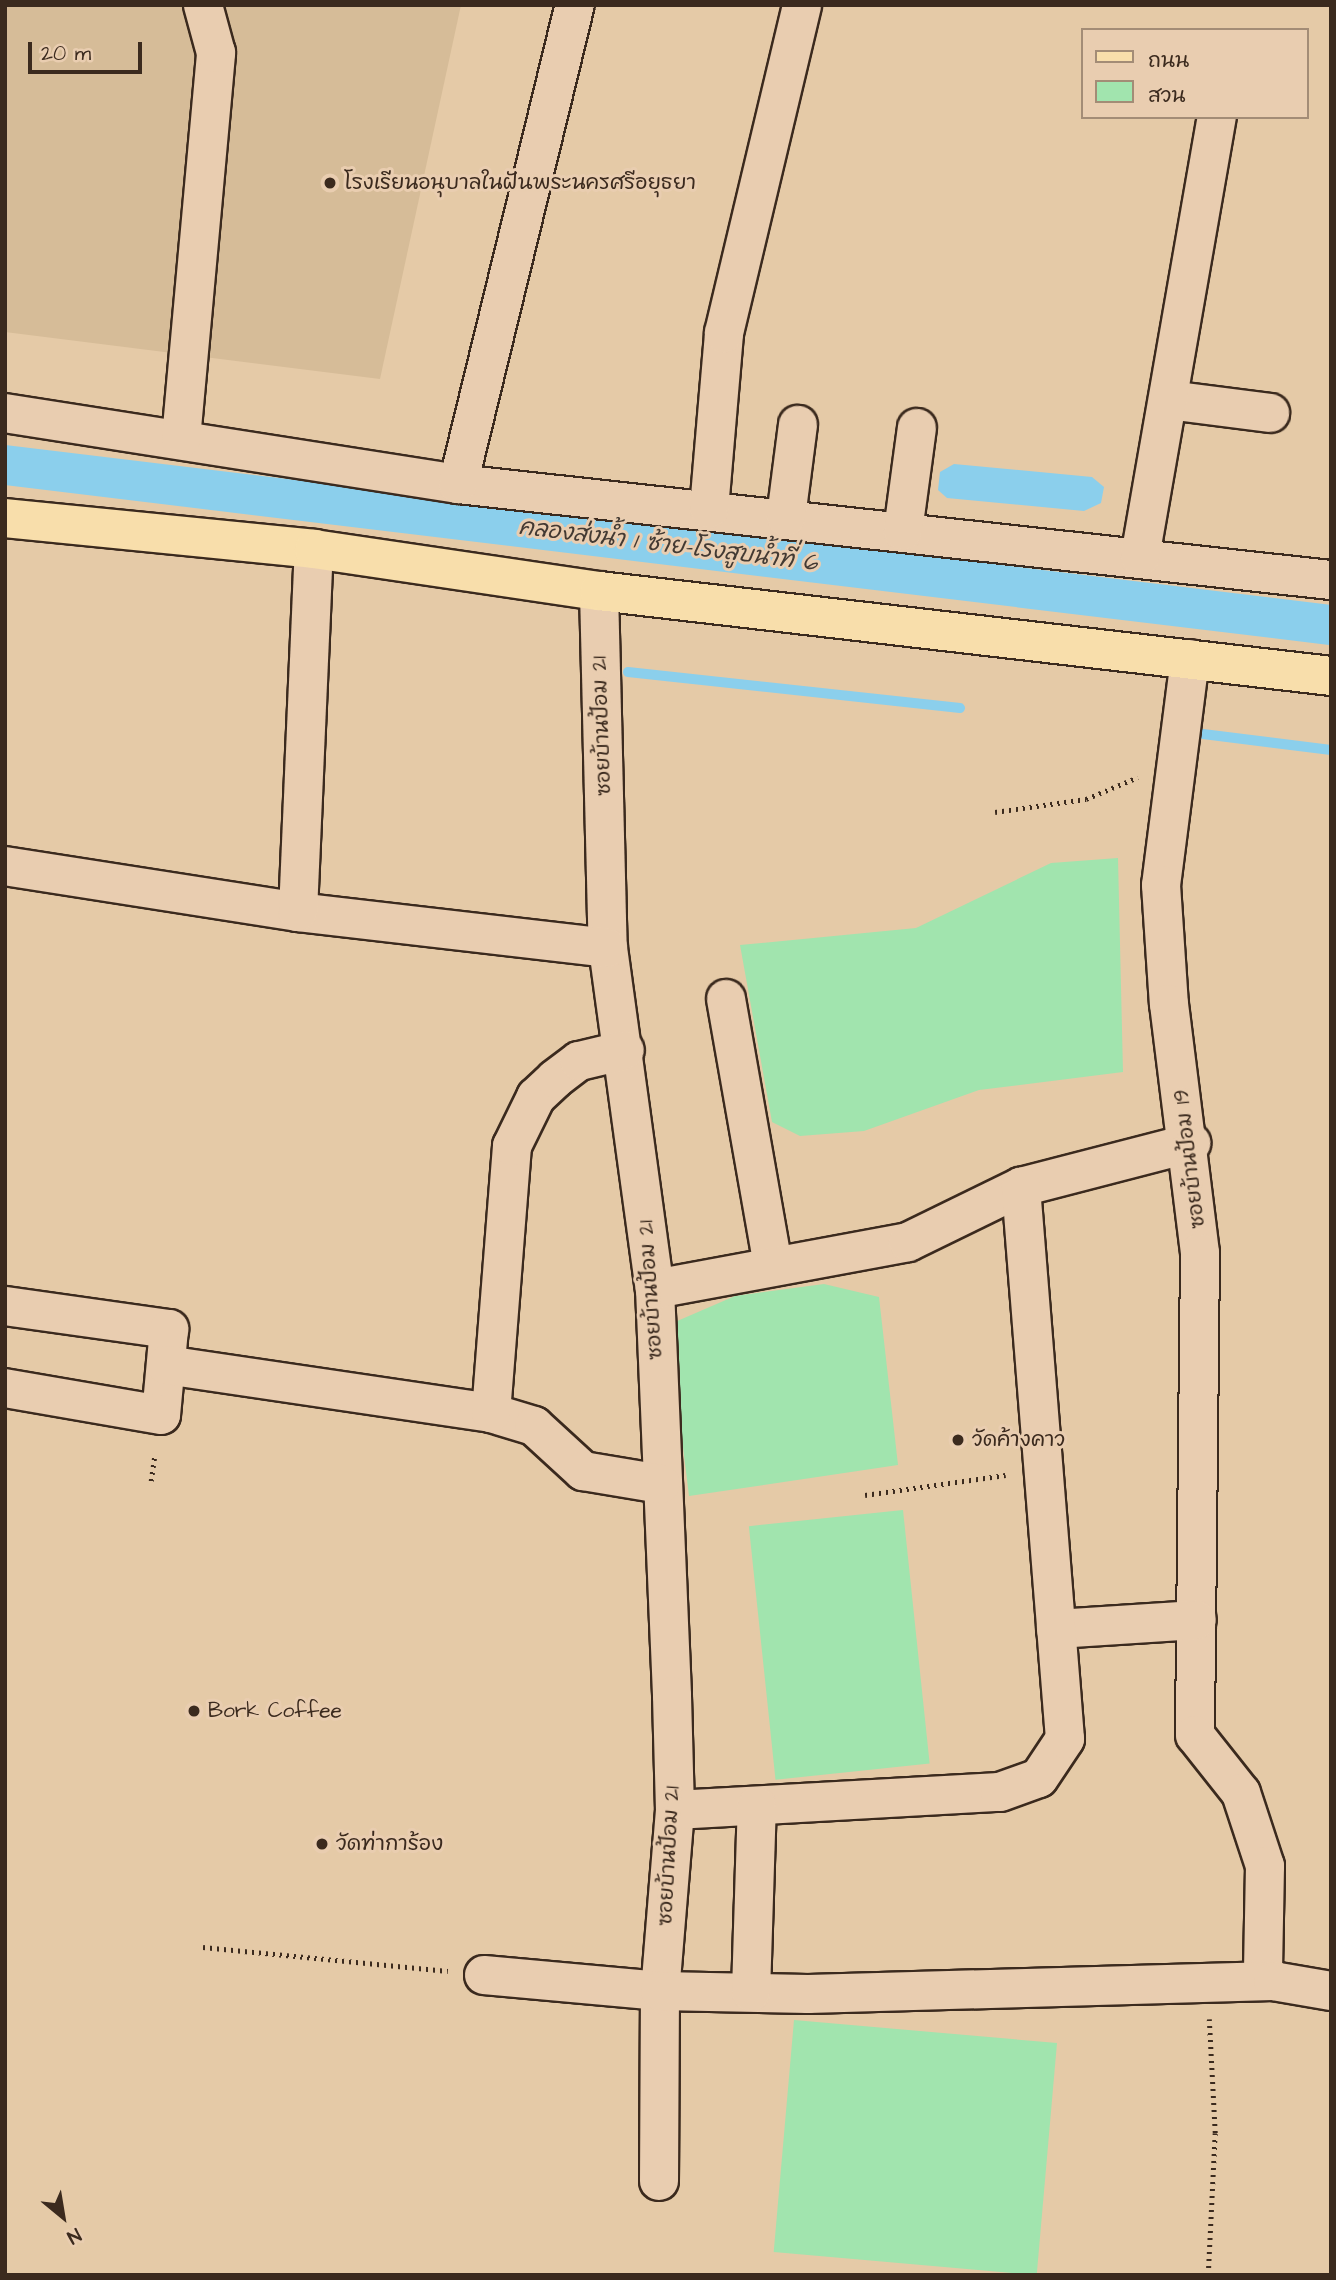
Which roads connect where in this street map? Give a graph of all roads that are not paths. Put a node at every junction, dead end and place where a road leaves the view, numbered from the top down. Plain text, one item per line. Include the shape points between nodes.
1 (203, 5) edge
2 (575, 5) edge
3 (802, 5) edge
4 (1217, 119) edge
5 (1170, 400) junction
6 (1270, 412) dead end
7 (5, 413) edge
8 (798, 425) dead end
9 (917, 428) dead end
10 (181, 439) junction
11 (458, 484) junction
12 (709, 509) junction
13 (786, 517) junction
14 (5, 518) edge
15 (903, 531) junction
16 (314, 549) junction
17 (1139, 557) junction
18 (1331, 580) edge
19 (599, 592) junction
20 (1190, 659) junction
21 (1331, 676) edge
22 (5, 866) edge
23 (298, 912) junction
24 (608, 948) junction
25 (726, 999) dead end
26 (625, 1050) junction
27 (1191, 1143) junction
28 (1021, 1188) junction
29 (773, 1266) junction
30 (655, 1289) junction
31 (5, 1306) edge
32 (166, 1365) junction
33 (5, 1388) edge
34 (491, 1413) junction
35 (661, 1484) junction
36 (1197, 1620) junction
37 (1056, 1629) junction
38 (757, 1806) junction
39 (675, 1810) junction
40 (484, 1975) road end
41 (1273, 1981) junction
42 (660, 1991) junction
43 (1331, 1991) edge
44 (751, 1992) junction
45 (659, 2181) dead end

1 - 10 street via 216,53
2 - 11 street
3 - 12 street via 724,333
4 - 5 street
5 - 6 street
5 - 17 street
7 - 10 street
8 - 13 street
9 - 15 street
10 - 11 street
11 - 12 street
12 - 13 street
13 - 15 street
14 - 16 main road
15 - 17 street
16 - 19 main road
16 - 23 street
17 - 18 street
19 - 20 main road
19 - 24 street, ซอยบ้านป้อม 21
20 - 21 main road
20 - 27 street, ซอยบ้านป้อม 19 via 1161,885 1169,1004
22 - 23 street
23 - 24 street
24 - 26 street, ซอยบ้านป้อม 21
25 - 29 street
26 - 30 street, ซอยบ้านป้อม 21
26 - 34 street via 579,1061 555,1079 536,1097 512,1146
27 - 28 street
27 - 36 street, ซอยบ้านป้อม 19 via 1200,1253
28 - 29 street via 908,1242
28 - 37 street
29 - 30 street
30 - 35 street, ซอยบ้านป้อม 21
31 - 32 street via 169,1329
32 - 33 street via 161,1415
32 - 34 street
34 - 35 street via 534,1426 583,1471
35 - 39 street, ซอยบ้านป้อม 21
36 - 37 street
36 - 41 street, ซอยบ้านป้อม 19 via 1195,1735 1241,1793 1265,1866 1263,1970
37 - 38 street via 1065,1739 1039,1778 1000,1793
38 - 39 street
38 - 44 street
39 - 42 street, ซอยบ้านป้อม 21
40 - 42 street
41 - 43 street
41 - 44 street
42 - 44 street
42 - 45 street, ซอยบ้านป้อม 21

